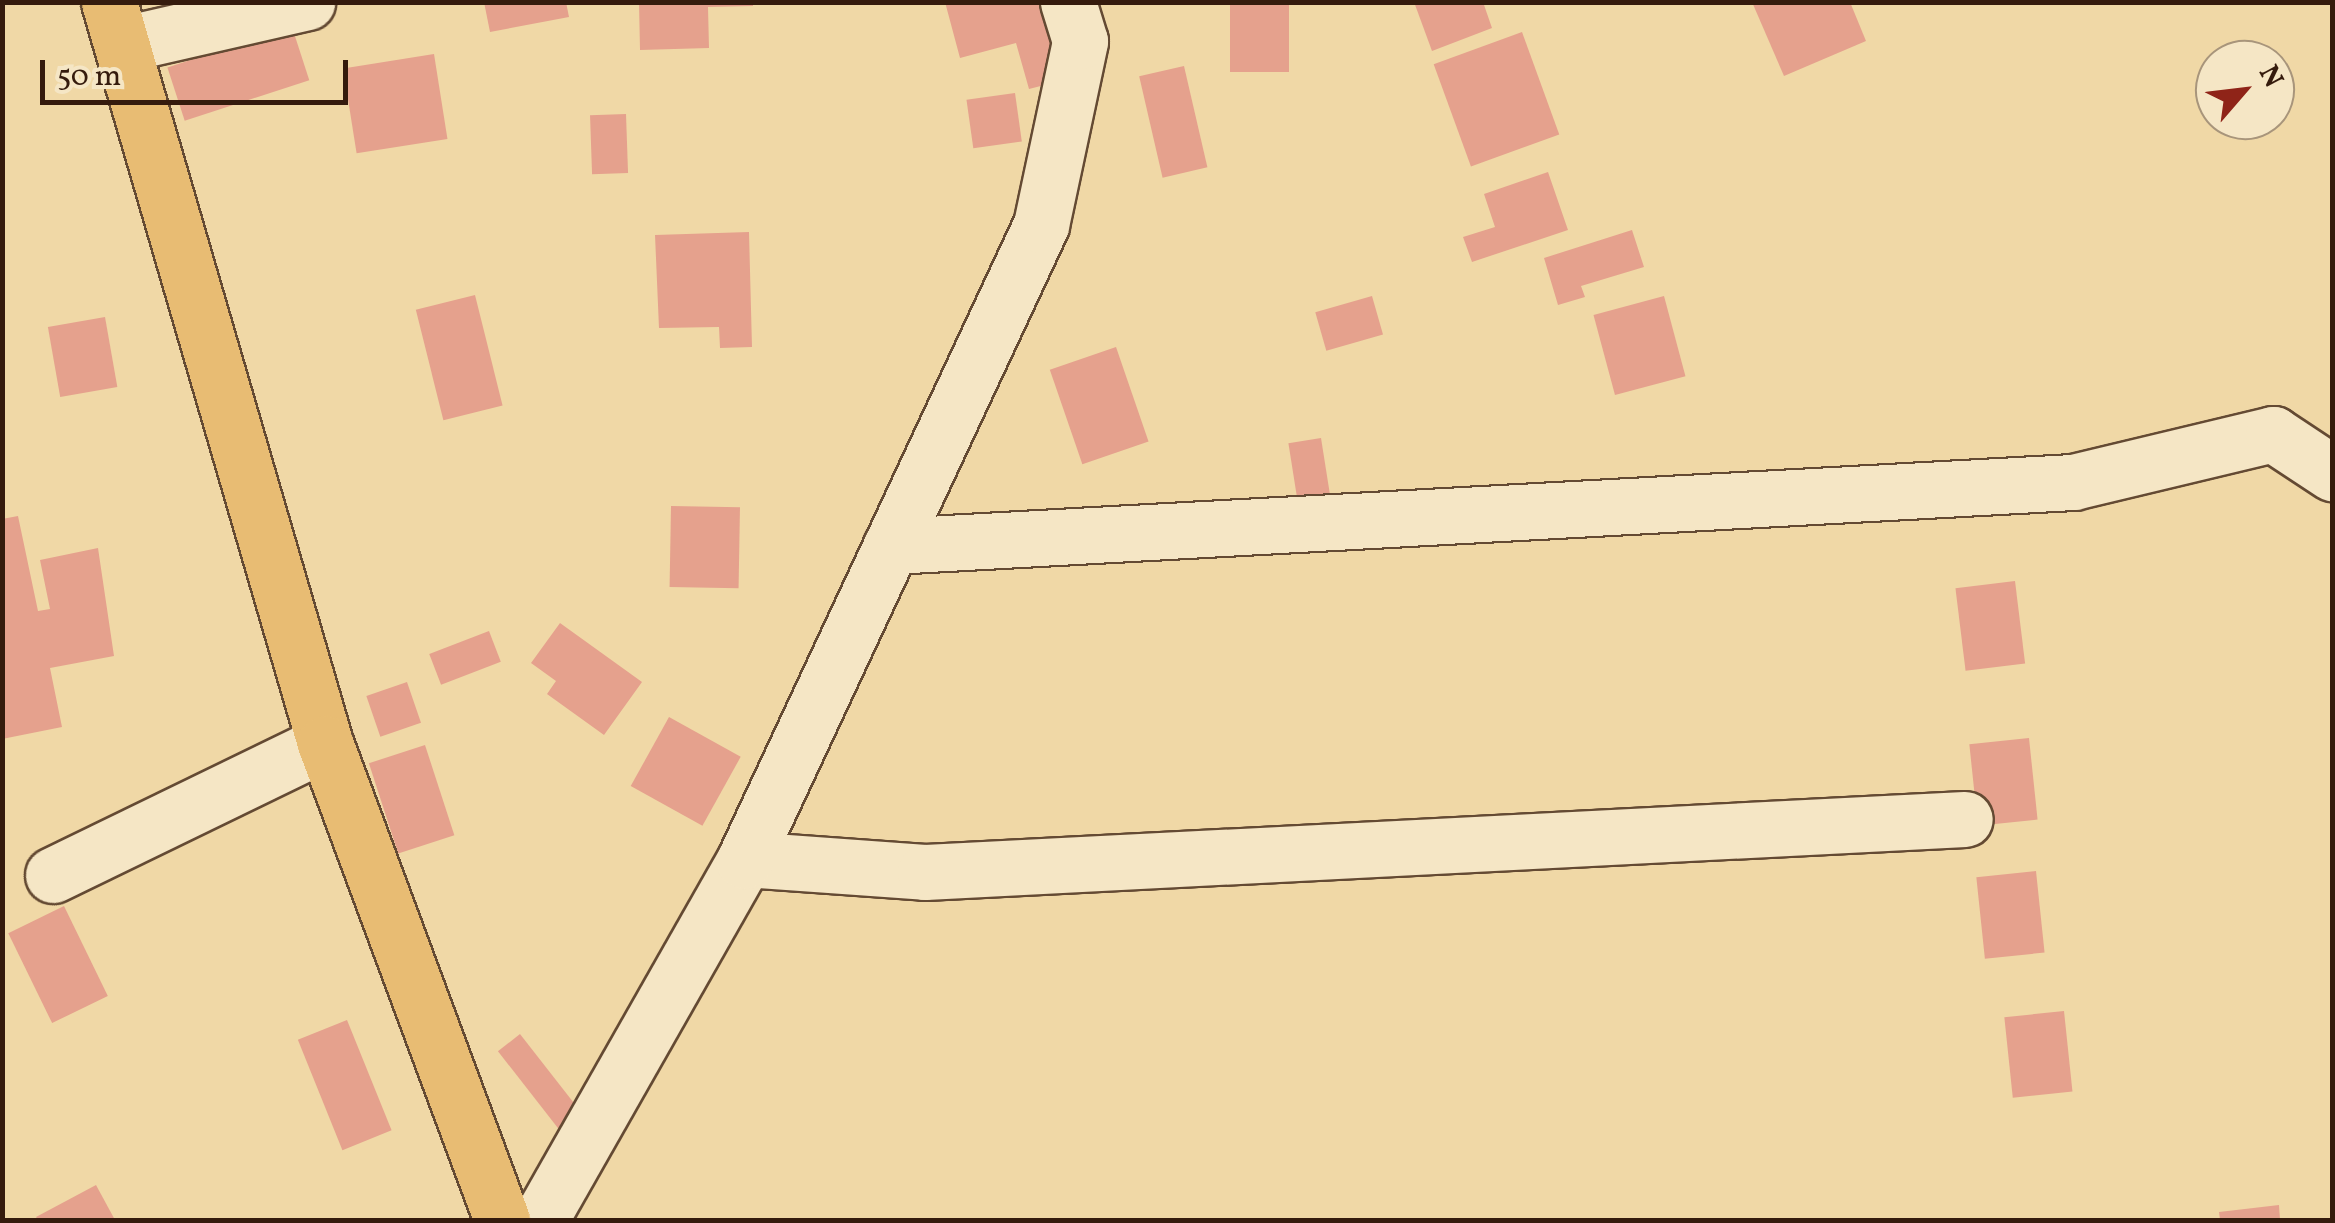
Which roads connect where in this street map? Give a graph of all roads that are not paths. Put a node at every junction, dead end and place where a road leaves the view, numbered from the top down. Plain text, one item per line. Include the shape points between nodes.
1 (307, 2) edge
2 (1068, 2) edge
3 (116, 23) edge
4 (2332, 472) edge
5 (891, 546) junction
6 (325, 743) junction
7 (1966, 819) dead end
8 (744, 859) junction
9 (53, 875) dead end
10 (502, 1220) edge
11 (540, 1220) edge

1 - 3 street
2 - 5 street via 1080,41 1041,225
3 - 6 main road
4 - 5 street via 2273,434 2074,482
5 - 8 street
6 - 9 street
6 - 10 main road
7 - 8 street via 925,872
8 - 11 street

